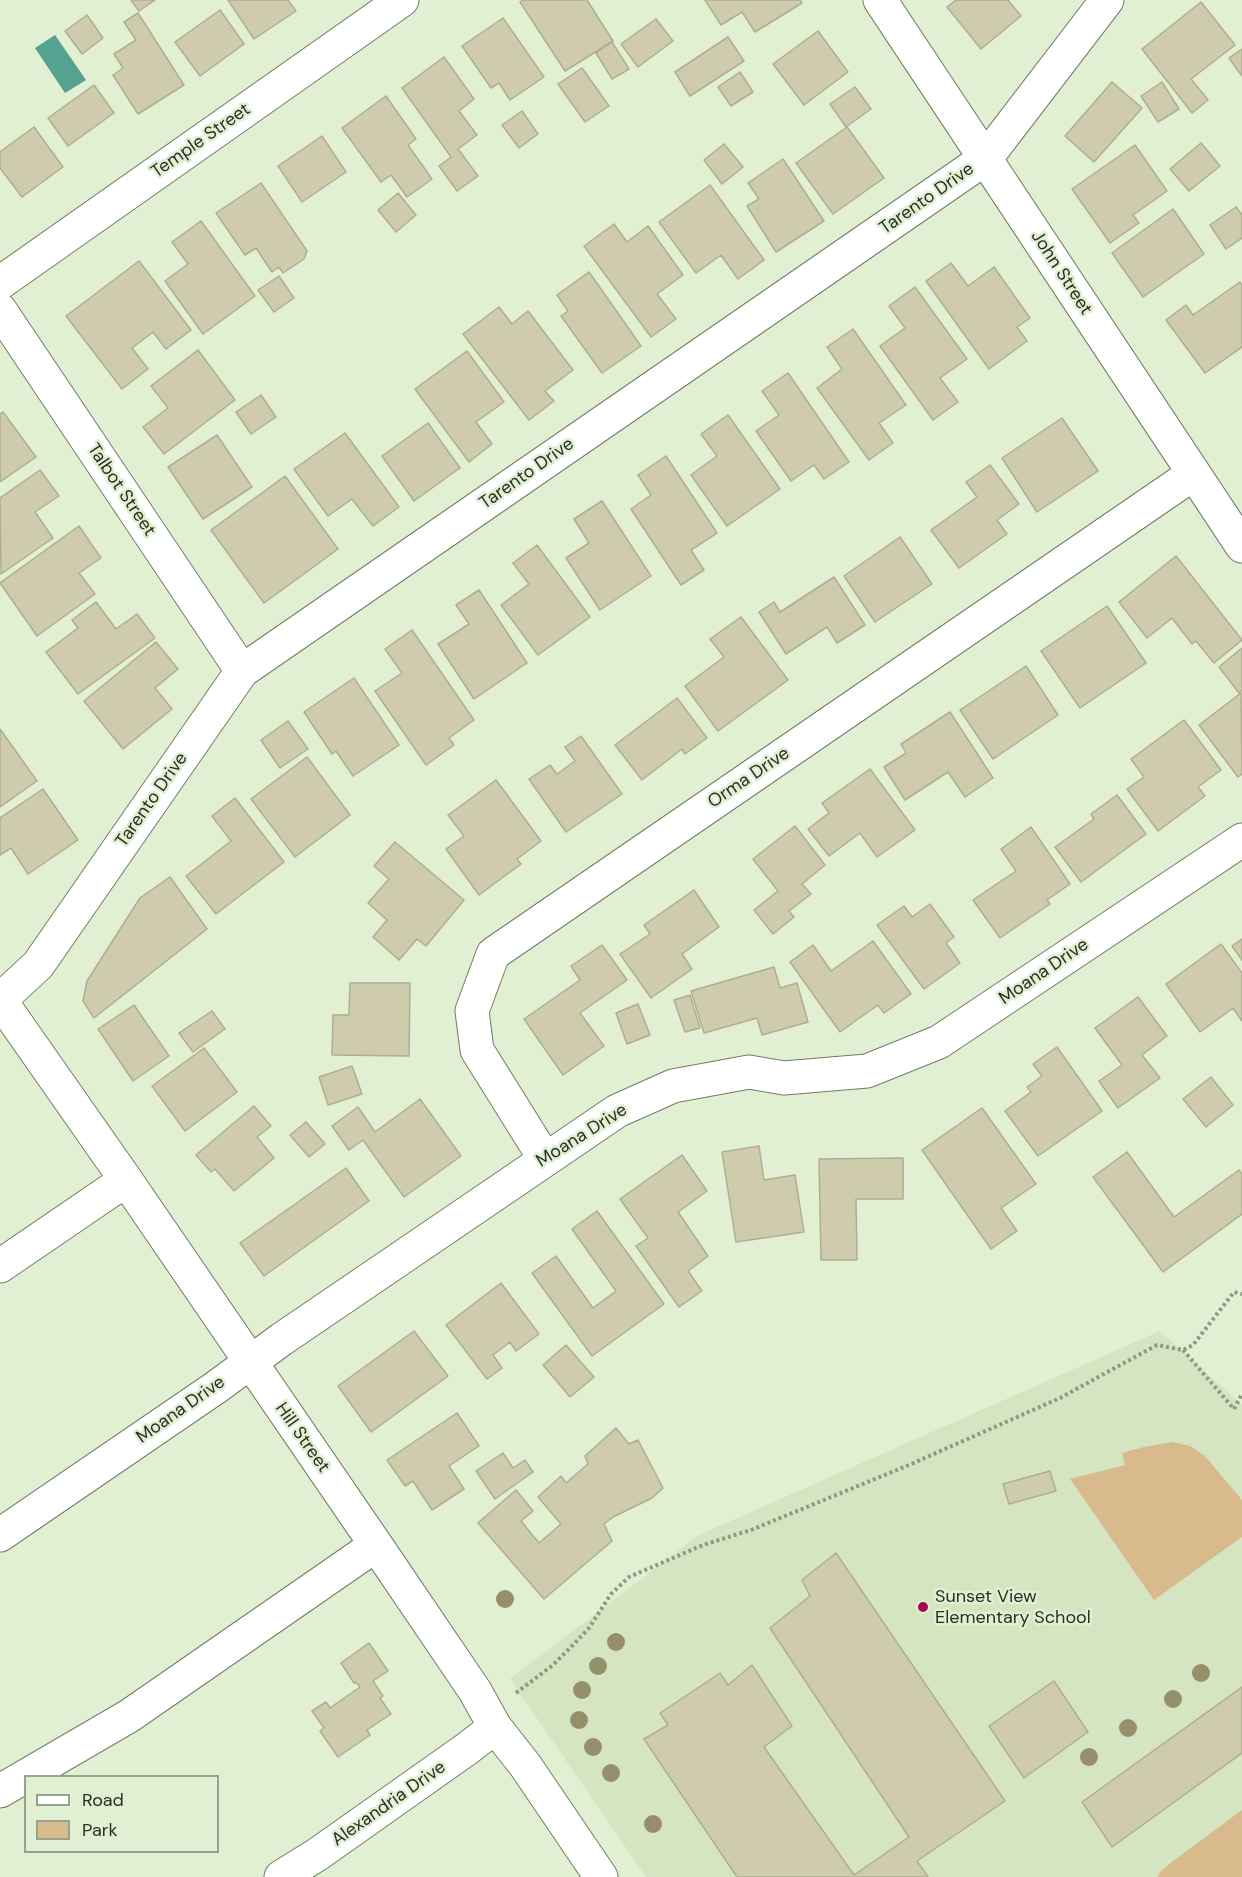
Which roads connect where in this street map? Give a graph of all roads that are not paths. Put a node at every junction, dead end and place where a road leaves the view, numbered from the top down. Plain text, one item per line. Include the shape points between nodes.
1 (402, 0) edge
2 (880, 0) edge
3 (1107, 0) edge
4 (986, 158) junction
5 (0, 283) edge
6 (0, 310) edge
7 (1193, 474) junction
8 (1242, 546) edge
9 (242, 671) junction
10 (1242, 840) edge
11 (0, 1000) edge
12 (545, 1159) junction
13 (126, 1180) junction
14 (0, 1266) edge
15 (250, 1362) junction
16 (0, 1535) edge
17 (376, 1545) junction
18 (495, 1727) junction
19 (28, 1775) edge
20 (24, 1777) edge
21 (0, 1791) edge
22 (280, 1877) edge
23 (601, 1877) edge

1 - 5 street, Temple Street
2 - 4 street, John Street
3 - 4 street, Tarento Drive
4 - 7 street, John Street
4 - 9 street, Tarento Drive
6 - 9 street, Talbot Street
7 - 8 street, John Street
7 - 12 street, Orma Drive via 493,954 472,1011 477,1050
9 - 11 street, Tarento Drive via 38,965
10 - 12 street, Moana Drive via 939,1042 867,1071 784,1078 749,1072 673,1086 617,1111
11 - 13 street, Hill Street
12 - 15 street, Moana Drive
13 - 14 street
13 - 15 street, Hill Street
15 - 16 street, Moana Drive
15 - 17 street, Hill Street
17 - 18 street, Hill Street
17 - 19 street via 129,1716
18 - 22 street, Alexandria Drive
18 - 23 street, Hill Street
20 - 21 street

